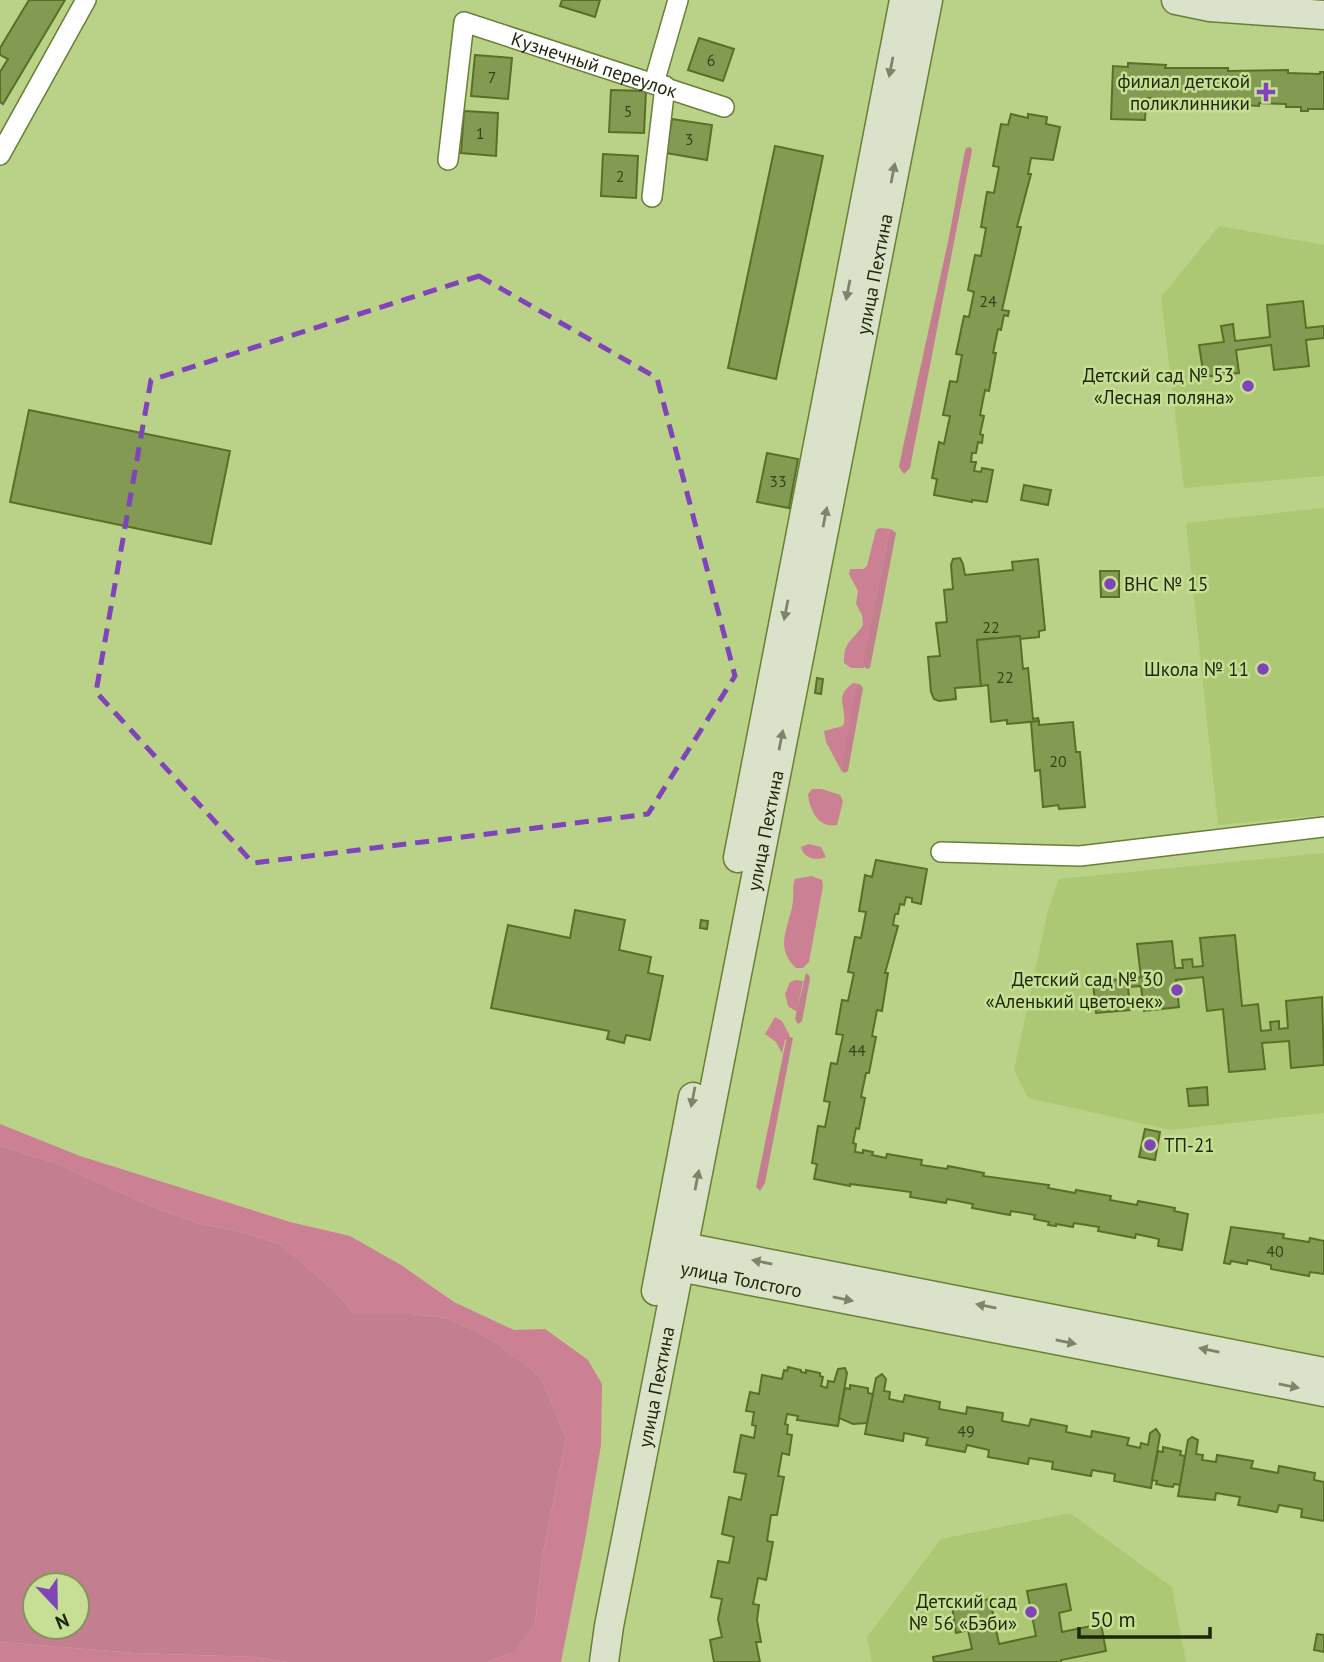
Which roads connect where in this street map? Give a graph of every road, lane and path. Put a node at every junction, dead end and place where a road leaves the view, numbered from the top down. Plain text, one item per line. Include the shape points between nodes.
1 (86, 0) edge
2 (678, 0) edge
3 (904, 0) edge
4 (928, 0) edge
5 (1176, 0) edge
6 (1324, 15) edge
7 (659, 85) junction
8 (724, 107) dead end
9 (0, 155) edge
10 (448, 160) dead end
11 (652, 197) dead end
12 (1324, 827) edge
13 (941, 852) dead end
14 (675, 1256) junction
15 (1324, 1372) edge
16 (1324, 1392) edge
17 (586, 1662) edge
18 (604, 1662) edge

1 - 9 street
2 - 7 street
3 -> 14 street, улица Пехтина
14 -> 4 street, улица Пехтина
5 - 6 street via 1210,7
7 - 8 street, Кузнечный переулок
7 - 10 street, Кузнечный переулок via 464,22
7 - 11 street
12 - 13 street via 1080,856
15 -> 14 street, улица Толстого
14 -> 16 street, улица Толстого
14 - 17 street, улица Пехтина
14 - 18 street, улица Пехтина

